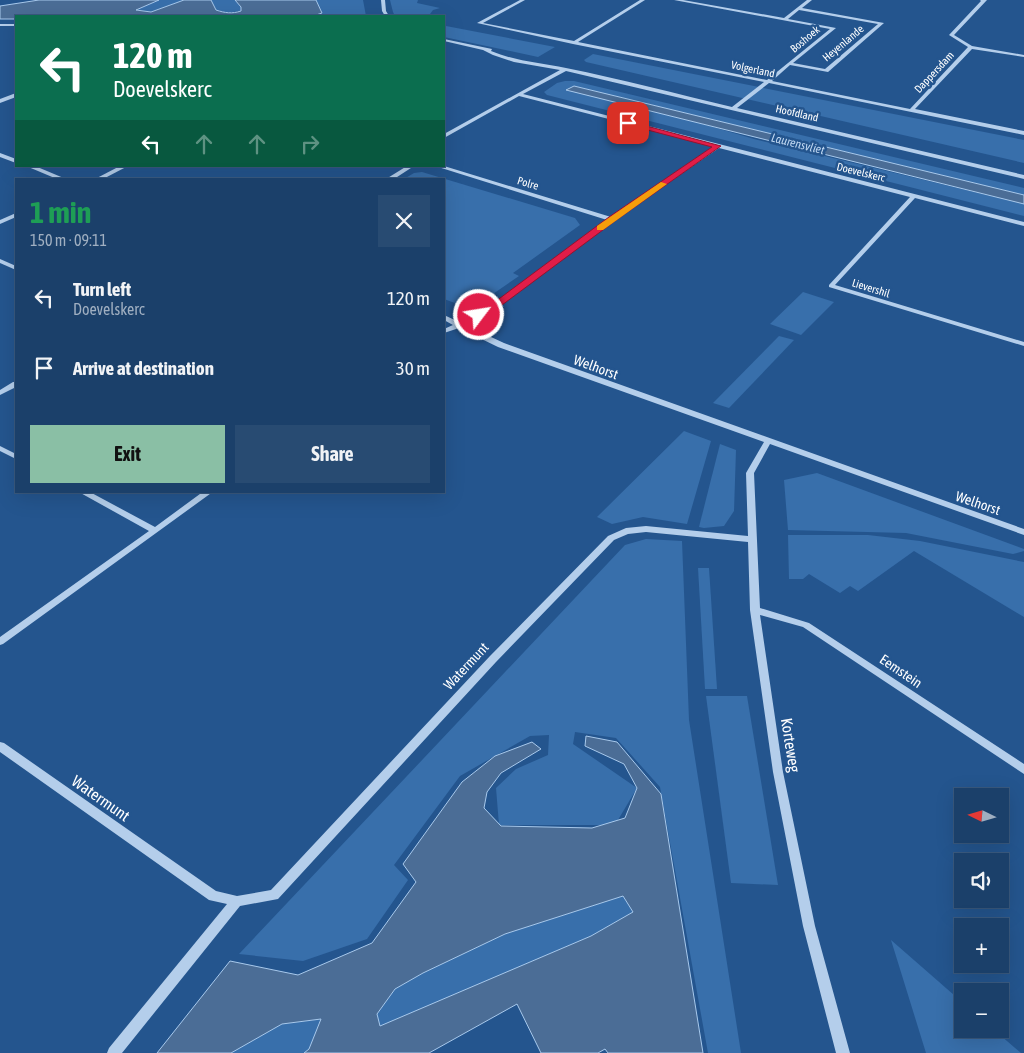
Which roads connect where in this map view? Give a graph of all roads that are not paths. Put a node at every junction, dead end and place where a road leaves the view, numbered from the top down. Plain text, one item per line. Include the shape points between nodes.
1 (383, 0) edge
2 (523, 0) edge
3 (643, 0) edge
4 (676, 0) edge
5 (810, 0) edge
6 (984, 0) edge
7 (799, 9) junction
8 (386, 15) edge
9 (785, 19) junction
10 (0, 25) edge
11 (15, 25) edge
12 (445, 40) edge
13 (573, 42) junction
14 (971, 47) junction
15 (1024, 56) edge
16 (790, 64) junction
17 (565, 69) junction
18 (767, 82) junction
19 (520, 94) junction
20 (15, 95) edge
21 (0, 101) edge
22 (733, 109) junction
23 (911, 111) junction
24 (1024, 133) edge
25 (445, 135) edge
26 (718, 146) junction
27 (0, 155) edge
28 (15, 161) edge
29 (32, 167) edge
30 (123, 167) edge
31 (410, 167) edge
32 (441, 167) edge
33 (1024, 177) edge
34 (60, 178) edge
35 (100, 178) edge
36 (391, 178) edge
37 (914, 196) junction
38 (15, 215) edge
39 (612, 219) junction
40 (0, 222) edge
41 (1024, 224) edge
42 (0, 261) edge
43 (15, 268) edge
44 (445, 318) edge
45 (459, 325) junction
46 (445, 332) edge
47 (1024, 344) edge
48 (15, 385) edge
49 (0, 394) edge
50 (768, 442) junction
51 (0, 448) edge
52 (15, 456) edge
53 (85, 493) edge
54 (207, 493) edge
55 (154, 530) junction
56 (1024, 532) edge
57 (752, 539) junction
58 (755, 610) junction
59 (0, 642) edge
60 (0, 746) edge
61 (1024, 770) edge
62 (237, 901) junction
63 (114, 1053) edge
64 (843, 1053) edge

1 - 8 street
2 - 13 street, Volgerland via 479,23
3 - 13 street
4 - 9 street, Boshoek
5 - 7 street
6 - 14 street via 951,35
7 - 9 street
7 - 16 street, Heyenlande via 882,23 826,71
9 - 16 street, Boshoek via 834,28
10 - 11 street
12 - 17 street, Hoofdland via 498,56
13 - 18 street, Volgerland
14 - 15 street
14 - 23 street, Dappersdam
16 - 18 street, Boshoek
17 - 19 street
17 - 22 street, Hoofdland
18 - 22 street, Boshoek
18 - 23 street, Volgerland
19 - 25 street
19 - 26 street, Doevelskerc
20 - 21 street
22 - 33 street, Hoofdland
23 - 24 street, Volgerland
26 - 37 street, Doevelskerc
26 - 39 street
27 - 28 street
29 - 34 street
30 - 35 street
31 - 36 street
32 - 39 street, Polre
37 - 41 street, Doevelskerc
37 - 47 street, Lievershil via 831,286
38 - 40 street
39 - 45 street via 491,309
42 - 43 street
44 - 45 street
45 - 46 street
45 - 50 street, Welhorst via 501,345
48 - 49 street
50 - 56 street, Welhorst
50 - 57 street, Korteweg via 750,474
51 - 52 street
53 - 55 street
54 - 55 street
55 - 59 street
57 - 58 street, Korteweg
57 - 62 street, Watermunt via 646,529 626,531 611,538 493,659 274,894
58 - 61 street, Eemstein via 806,625
58 - 64 street, Korteweg via 778,772 809,926
60 - 62 street, Watermunt via 213,896
62 - 63 street

